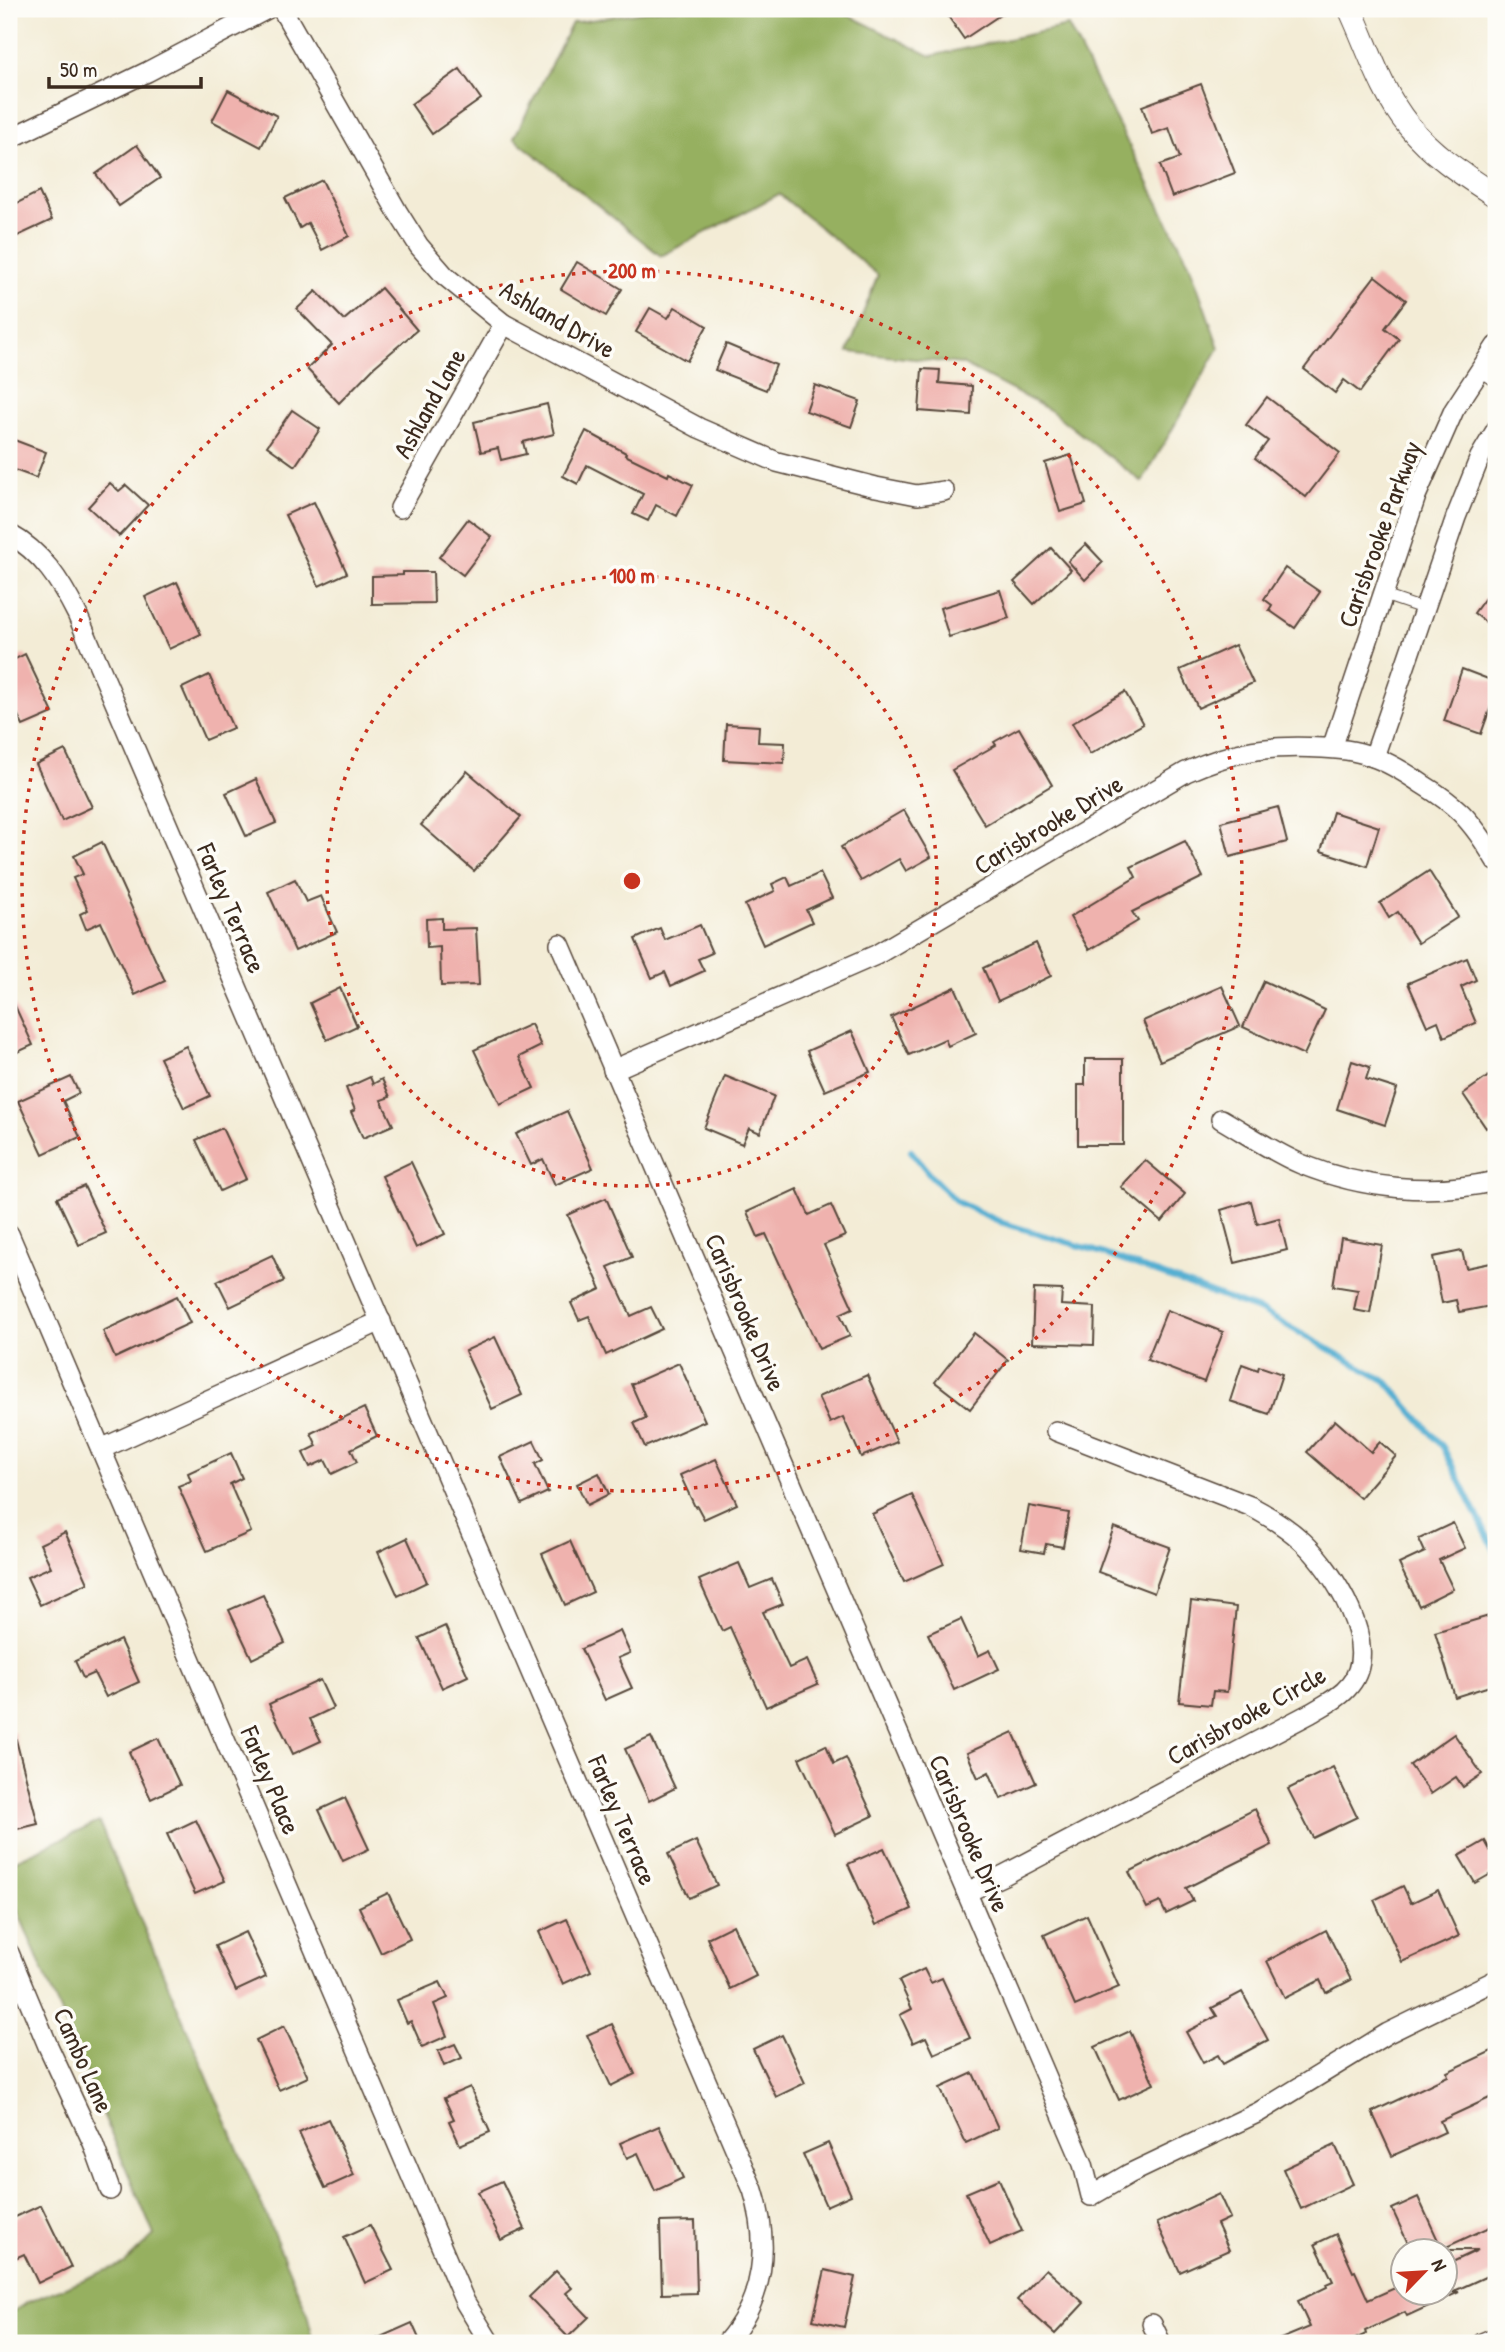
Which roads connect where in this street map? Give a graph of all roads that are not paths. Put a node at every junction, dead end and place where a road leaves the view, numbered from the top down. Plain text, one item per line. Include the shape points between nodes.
1 (267, 9) edge
2 (282, 9) edge
3 (1350, 9) edge
4 (9, 139) edge
5 (1496, 196) edge
6 (504, 324) junction
7 (1496, 346) edge
8 (1480, 371) junction
9 (1496, 383) edge
10 (1496, 430) edge
11 (944, 491) dead end
12 (400, 508) dead end
13 (9, 534) edge
14 (1383, 595) junction
15 (1424, 609) junction
16 (1332, 748) junction
17 (1374, 757) junction
18 (1496, 861) edge
19 (560, 944) dead end
20 (613, 1070) junction
21 (1221, 1119) dead end
22 (1496, 1181) edge
23 (9, 1234) edge
24 (381, 1321) junction
25 (1056, 1431) dead end
26 (101, 1449) junction
27 (967, 1892) junction
28 (9, 1953) edge
29 (1496, 1980) edge
30 (110, 2190) dead end
31 (1152, 2324) dead end
32 (1496, 2337) edge
33 (490, 2343) edge
34 (726, 2343) edge
35 (1161, 2343) edge
36 (1482, 2343) edge

1 - 4 street
2 - 6 street, Ashland Drive via 419,246 445,276
3 - 5 street via 1386,90 1407,124 1433,152
6 - 11 street, Ashland Drive via 699,428 777,462 918,495
6 - 12 street, Ashland Lane
7 - 8 street, Carisbrooke Parkway
8 - 9 lane
8 - 14 street, Carisbrooke Parkway via 1454,410 1416,496
10 - 15 street via 1480,457
13 - 24 street, Farley Terrace via 44,562 78,614
14 - 15 lane
14 - 16 street, Carisbrooke Parkway
15 - 17 street
16 - 17 street, Carisbrooke Drive
16 - 20 street, Carisbrooke Drive via 1242,751 1186,772 876,955
17 - 18 street, Carisbrooke Drive via 1403,771 1460,811
19 - 20 street, Carisbrooke Drive
20 - 27 street, Carisbrooke Drive
21 - 22 street via 1298,1163 1376,1186 1412,1189
23 - 26 street, Farley Place
24 - 26 street
24 - 34 street, Farley Terrace via 753,2190 763,2244 758,2284 744,2319
25 - 27 street, Carisbrooke Circle via 1276,1520 1324,1565 1341,1592 1361,1648 1359,1666 1351,1684 1337,1698 1311,1713
26 - 33 street, Farley Place via 465,2302
27 - 29 street, Carisbrooke Drive via 1083,2164 1091,2196 1259,2112 1388,2034
28 - 30 street, Cambo Lane
31 - 35 street
32 - 36 street

